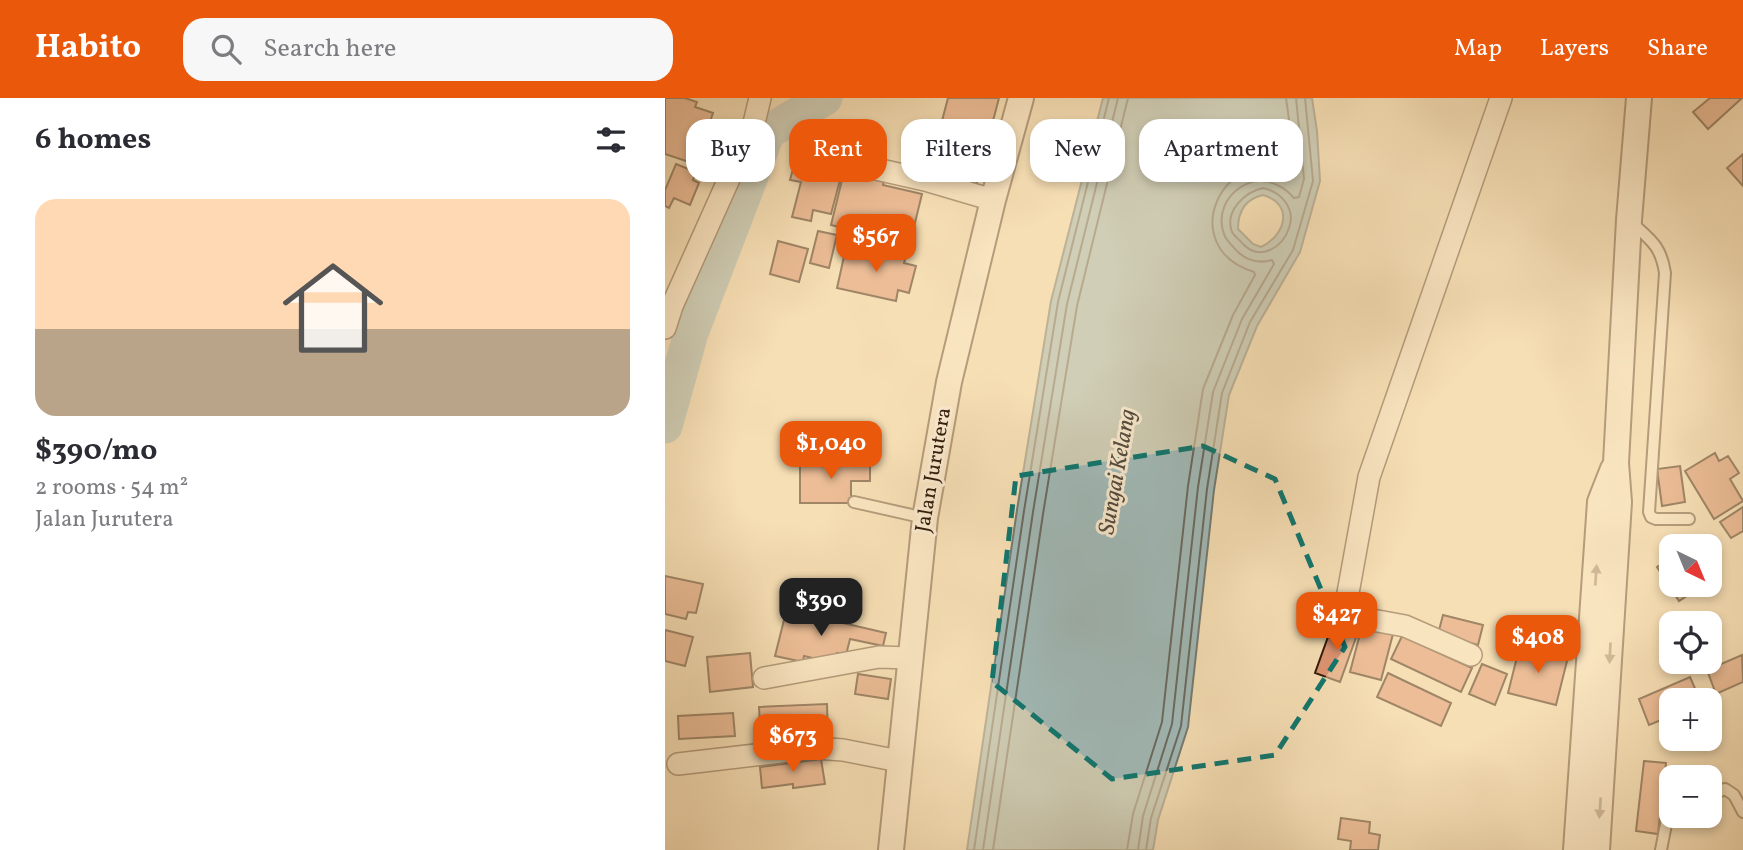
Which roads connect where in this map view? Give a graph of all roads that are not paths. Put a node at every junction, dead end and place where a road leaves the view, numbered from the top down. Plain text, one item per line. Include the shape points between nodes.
1 (760, 98) edge
2 (1021, 98) edge
3 (1501, 98) edge
4 (1639, 98) edge
5 (887, 171) edge
6 (993, 200) junction
7 (1629, 220) junction
8 (665, 328) edge
9 (854, 502) dead end
10 (925, 518) junction
11 (1689, 519) dead end
12 (1471, 655) dead end
13 (910, 658) junction
14 (764, 678) dead end
15 (899, 761) junction
16 (678, 764) dead end
17 (1722, 790) edge
18 (1743, 812) edge
19 (1665, 828) edge
20 (1583, 849) edge
21 (891, 850) edge
22 (1661, 850) edge

1 - 8 street via 754,123
2 - 6 street, Jalan Jurutera
3 - 12 street via 1370,477 1346,604 1356,617 1405,626
4 - 7 street
5 - 6 street
6 - 10 street, Jalan Jurutera via 949,382
7 - 11 lane via 1655,244 1665,273 1649,512 1656,519
7 - 20 street via 1616,463 1619,502
9 - 10 lane
10 - 13 street, Jalan Jurutera
13 - 14 street via 879,657
13 - 15 street, Jalan Jurutera
15 - 16 street via 815,748
15 - 21 street, Jalan Jurutera
17 - 18 lane via 1734,795
19 - 22 lane

